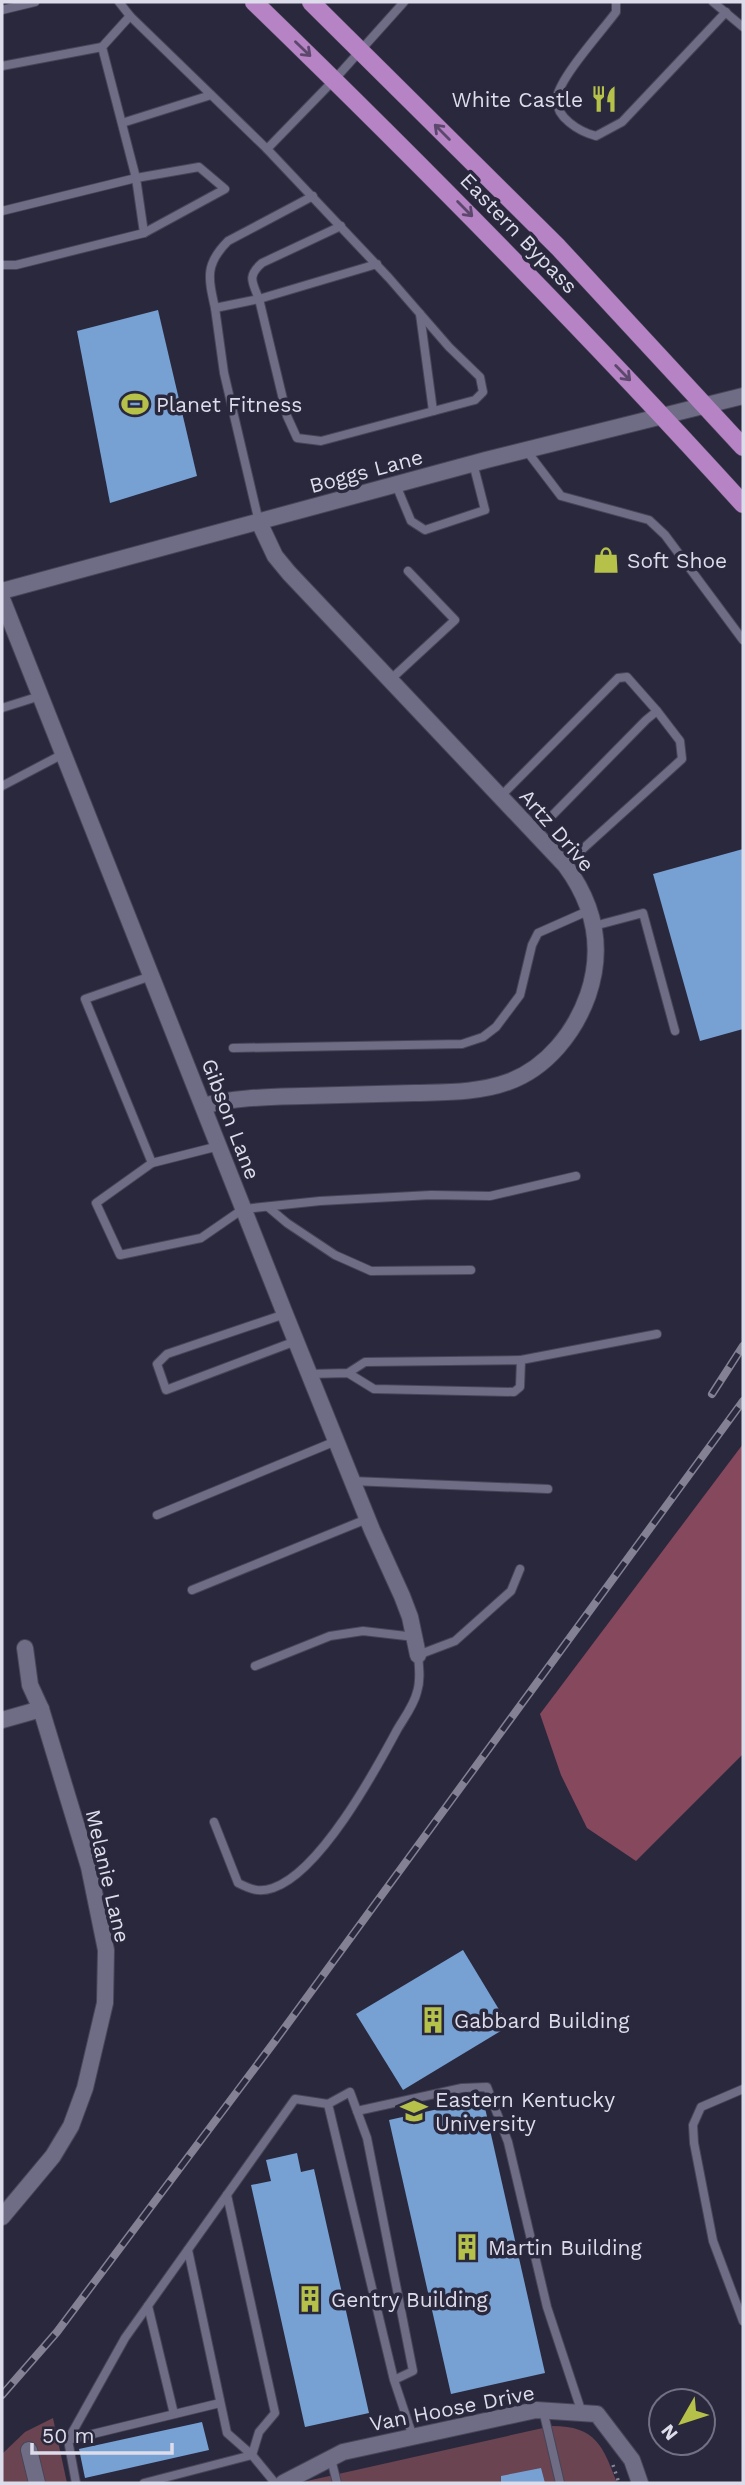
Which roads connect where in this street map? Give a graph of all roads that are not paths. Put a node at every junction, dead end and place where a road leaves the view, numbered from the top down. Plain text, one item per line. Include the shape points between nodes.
1 (34, 2) edge
2 (119, 2) edge
3 (254, 2) edge
4 (311, 2) edge
5 (404, 2) edge
6 (616, 2) edge
7 (713, 2) edge
8 (2, 10) edge
9 (726, 12) junction
10 (130, 16) junction
11 (743, 27) edge
12 (102, 47) junction
13 (360, 50) junction
14 (2, 66) edge
15 (334, 80) junction
16 (211, 94) junction
17 (122, 123) junction
18 (267, 149) junction
19 (136, 178) junction
20 (313, 196) junction
21 (2, 211) edge
22 (341, 226) junction
23 (144, 233) junction
24 (377, 264) junction
25 (2, 265) edge
26 (259, 299) junction
27 (215, 308) junction
28 (420, 313) junction
29 (743, 396) edge
30 (706, 406) junction
31 (433, 411) junction
32 (663, 416) junction
33 (743, 447) edge
34 (526, 450) junction
35 (473, 463) junction
36 (396, 485) junction
37 (743, 504) edge
38 (259, 522) junction
39 (408, 572) dead end
40 (2, 591) edge
41 (2, 599) edge
42 (743, 640) edge
43 (390, 680) junction
44 (40, 696) junction
45 (2, 708) edge
46 (657, 711) junction
47 (63, 754) junction
48 (2, 786) edge
49 (500, 797) junction
50 (535, 833) junction
51 (565, 865) junction
52 (592, 918) junction
53 (152, 976) junction
54 (675, 1031) dead end
55 (233, 1048) dead end
56 (203, 1106) junction
57 (219, 1146) junction
58 (152, 1163) junction
59 (576, 1176) dead end
60 (268, 1207) junction
61 (243, 1209) junction
62 (471, 1270) dead end
63 (285, 1314) junction
64 (657, 1334) dead end
65 (296, 1341) junction
66 (521, 1360) junction
67 (348, 1373) junction
68 (309, 1374) junction
69 (335, 1441) junction
70 (352, 1481) junction
71 (548, 1489) dead end
72 (157, 1515) dead end
73 (368, 1519) junction
74 (520, 1569) dead end
75 (192, 1590) dead end
76 (415, 1637) junction
77 (25, 1648) dead end
78 (418, 1655) junction
79 (255, 1666) dead end
80 (41, 1709) junction
81 (2, 1720) edge
82 (214, 1822) dead end
83 (743, 2089) edge
84 (328, 2104) junction
85 (357, 2111) junction
86 (227, 2195) junction
87 (2, 2217) edge
88 (188, 2249) junction
89 (148, 2306) junction
90 (743, 2321) edge
91 (394, 2380) junction
92 (220, 2403) junction
93 (543, 2410) junction
94 (582, 2413) junction
95 (174, 2414) junction
96 (413, 2437) junction
97 (68, 2440) junction
98 (29, 2450) dead end
99 (252, 2455) junction
100 (331, 2459) junction
101 (37, 2483) edge
102 (76, 2483) edge
103 (144, 2483) edge
104 (275, 2483) edge
105 (283, 2483) edge
106 (337, 2483) edge
107 (560, 2483) edge
108 (640, 2483) edge

1 - 8 lane
2 - 10 lane
3 -> 15 main road, Eastern Bypass
4 - 13 main road, Eastern Bypass
5 - 13 lane
6 - 9 lane via 616,12 563,81 557,98 568,121 596,136 622,122
7 - 9 lane
9 - 11 lane
10 - 12 lane
10 - 16 lane
12 - 14 lane
12 - 17 lane
13 - 15 lane
30 -> 13 main road, Eastern Bypass via 558,247
15 - 18 lane
15 -> 32 main road, Eastern Bypass via 481,225
16 - 17 lane
16 - 18 lane
17 - 19 lane
18 - 20 lane
19 - 21 lane
19 - 23 lane
19 - 23 lane via 199,167 225,189
20 - 22 lane
20 - 27 lane via 228,241 217,252 210,265
22 - 24 lane
22 - 26 lane via 253,271 251,279
23 - 25 lane
24 - 26 lane
24 - 28 lane
26 - 27 lane
26 - 31 lane via 287,415 297,438 321,441
27 - 38 lane via 224,373
28 - 31 lane
28 - 31 lane via 480,377 483,392 475,400
29 - 30 street, Boggs Lane
30 - 32 street, Boggs Lane
30 - 33 main road, Eastern Bypass
32 - 34 street, Boggs Lane
32 - 37 main road, Eastern Bypass
34 - 35 street, Boggs Lane
34 - 42 lane via 561,496 649,520
35 - 36 street, Boggs Lane
35 - 36 lane via 485,510 425,530 411,521
36 - 38 street, Boggs Lane
38 - 40 street, Boggs Lane
38 - 43 street, Artz Drive via 282,565
39 - 43 lane via 454,620
41 - 44 street, Gibson Lane
43 - 49 street, Artz Drive
44 - 45 lane
44 - 47 street, Gibson Lane
46 - 49 lane via 627,677 618,678
46 - 50 lane
46 - 51 lane via 680,741 682,759
47 - 48 lane
47 - 53 street, Gibson Lane
49 - 50 street, Artz Drive
50 - 51 street, Artz Drive
51 - 52 street, Artz Drive
52 - 54 lane via 643,913
52 - 55 lane via 538,933 520,995 483,1037 462,1044
52 - 56 street, Artz Drive via 596,962 575,1024 547,1058 511,1081 454,1092 243,1099
53 - 56 street, Gibson Lane
53 - 58 lane via 85,999
56 - 57 street, Gibson Lane
57 - 58 lane
57 - 61 street, Gibson Lane
58 - 61 lane via 96,1203 120,1255 201,1238
59 - 60 lane via 490,1196 431,1195
60 - 61 lane
60 - 62 lane via 335,1255 371,1271
61 - 63 street, Gibson Lane
63 - 65 street, Gibson Lane
63 - 65 lane via 167,1354 157,1364 166,1390
64 - 66 lane
65 - 68 street, Gibson Lane
66 - 67 lane via 365,1362
66 - 67 lane via 520,1387 514,1392 374,1389
67 - 68 lane
68 - 69 street, Gibson Lane
69 - 70 street, Gibson Lane
69 - 72 lane
70 - 71 lane
70 - 73 street, Gibson Lane
73 - 75 lane
73 - 76 street, Gibson Lane
74 - 78 lane via 511,1591 455,1641
76 - 78 street, Gibson Lane
76 - 79 lane via 363,1630 331,1636
77 - 80 street, Melanie Lane via 30,1685
78 - 82 lane via 417,1693 371,1780 315,1857 293,1877 273,1888 253,1891 238,1882
80 - 81 street
80 - 87 street, Melanie Lane via 89,1867 106,1950 105,2003 71,2126
83 - 90 lane via 701,2107 693,2125 713,2241
84 - 85 lane via 350,2092
84 - 86 lane via 295,2099
84 - 91 lane
85 - 91 lane via 367,2138 413,2371
85 - 94 lane via 462,2088 487,2087 508,2142 547,2306
86 - 88 lane
86 - 99 lane via 275,2413 259,2432
88 - 89 lane
88 - 92 lane
89 - 95 lane
89 - 97 lane
91 - 96 lane
92 - 95 lane
92 - 99 lane via 227,2433
93 - 94 street, Van Hoose Drive
93 - 96 street, Van Hoose Drive
93 - 107 lane
94 - 108 street, Van Hoose Drive via 597,2414 632,2460
95 - 97 lane
96 - 100 street, Van Hoose Drive via 343,2452
97 - 102 lane
98 - 101 street
99 - 103 lane
99 - 104 lane
100 - 105 street, Van Hoose Drive
100 - 106 lane

